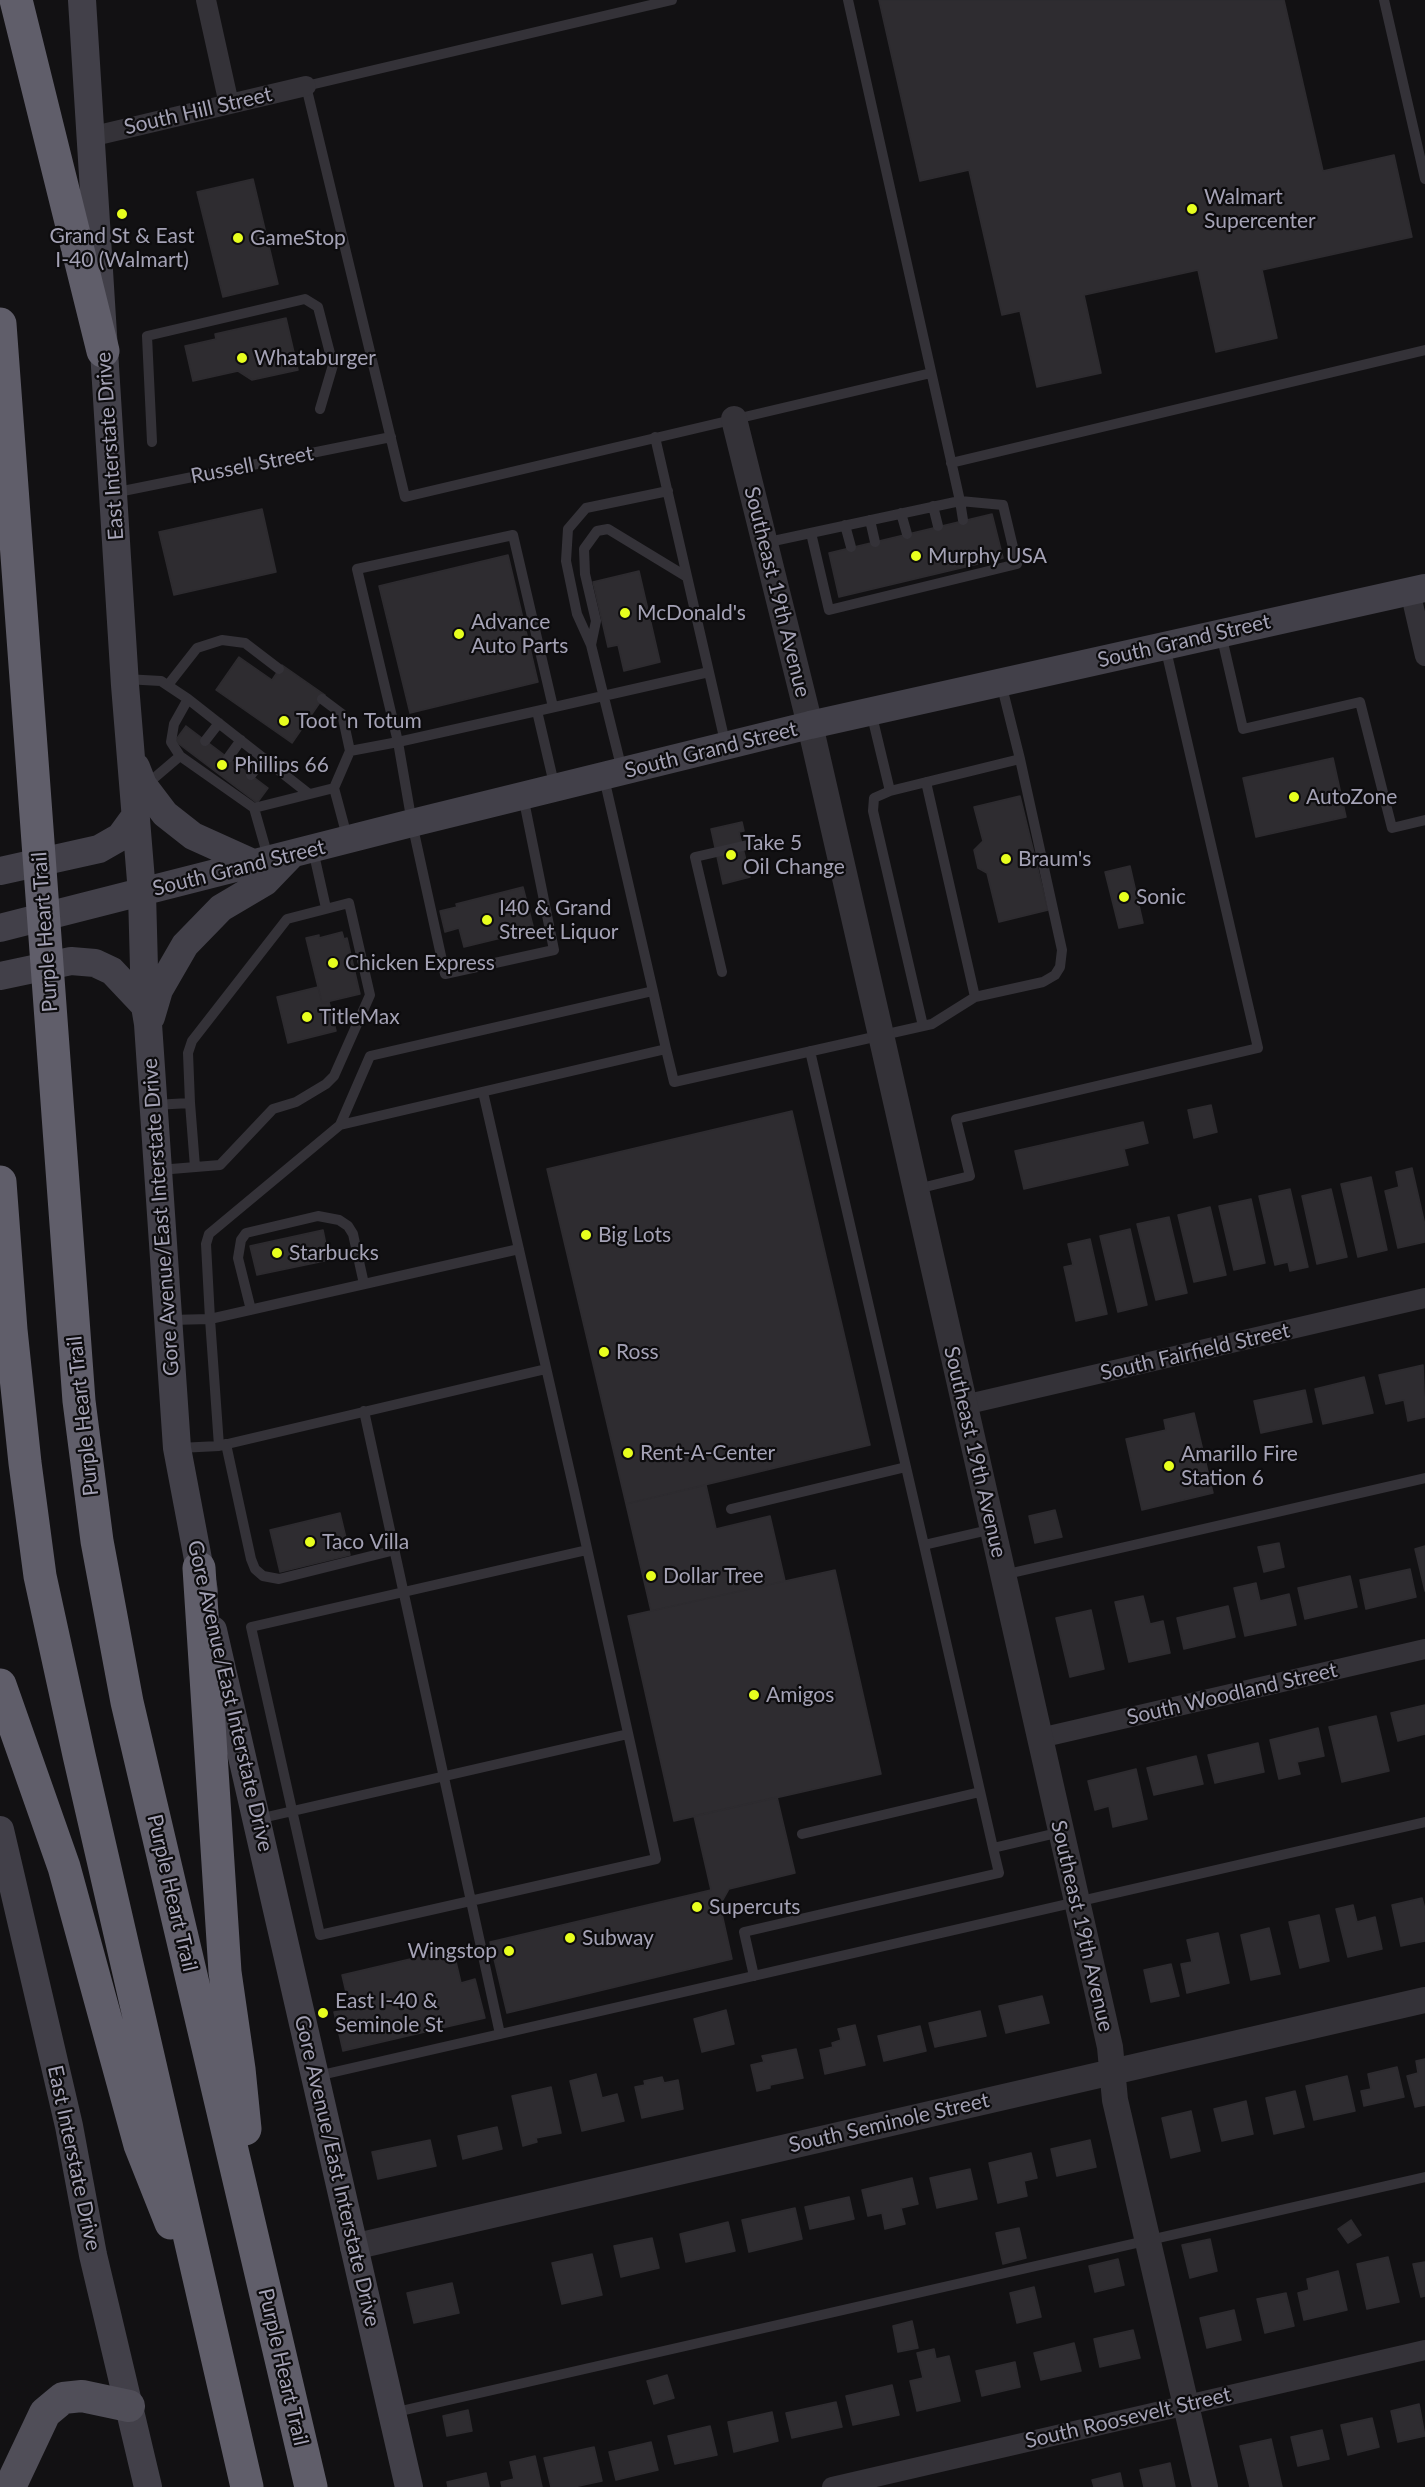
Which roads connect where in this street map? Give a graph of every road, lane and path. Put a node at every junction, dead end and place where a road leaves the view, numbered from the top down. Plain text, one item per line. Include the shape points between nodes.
1 (16, 0) edge
2 (82, 0) edge
3 (206, 0) edge
4 (672, 0) edge
5 (848, 0) edge
6 (1384, 0) edge
7 (306, 86) junction
8 (229, 104) junction
9 (90, 137) junction
10 (1425, 179) edge
11 (0, 324) edge
12 (1425, 350) edge
13 (104, 351) junction
14 (931, 373) junction
15 (320, 409) dead end
16 (734, 418) junction
17 (391, 437) junction
18 (655, 437) junction
19 (152, 442) dead end
20 (951, 463) junction
21 (668, 491) junction
22 (113, 493) junction
23 (960, 501) junction
24 (933, 506) junction
25 (901, 513) junction
26 (870, 519) junction
27 (963, 520) dead end
28 (845, 525) junction
29 (938, 526) dead end
30 (811, 533) junction
31 (907, 534) dead end
32 (875, 542) dead end
33 (764, 543) junction
34 (851, 547) dead end
35 (687, 577) junction
36 (1418, 590) edge
37 (1221, 633) junction
38 (591, 645) junction
39 (1165, 646) junction
40 (1425, 656) edge
41 (279, 669) dead end
42 (709, 672) junction
43 (124, 679) junction
44 (1001, 682) junction
45 (168, 685) junction
46 (604, 696) junction
47 (188, 699) junction
48 (322, 699) dead end
49 (553, 707) junction
50 (537, 711) junction
51 (871, 711) junction
52 (219, 723) junction
53 (810, 725) junction
54 (241, 740) junction
55 (205, 741) dead end
56 (398, 742) junction
57 (726, 746) junction
58 (350, 751) junction
59 (131, 752) junction
60 (188, 758) junction
61 (228, 758) dead end
62 (264, 758) junction
63 (1020, 759) junction
64 (613, 774) junction
65 (251, 776) dead end
66 (926, 782) junction
67 (144, 786) junction
68 (334, 788) junction
69 (555, 788) junction
70 (890, 790) junction
71 (309, 794) junction
72 (523, 796) junction
73 (254, 808) junction
74 (136, 815) junction
75 (1425, 820) edge
76 (412, 823) junction
77 (348, 840) junction
78 (765, 841) dead end
79 (282, 857) junction
80 (0, 871) edge
81 (130, 896) junction
82 (326, 908) junction
83 (0, 928) edge
84 (722, 972) dead end
85 (0, 976) edge
86 (653, 991) junction
87 (975, 997) junction
88 (147, 1015) junction
89 (923, 1026) junction
90 (881, 1035) junction
91 (666, 1049) junction
92 (810, 1051) junction
93 (483, 1092) junction
94 (190, 1103) junction
95 (154, 1105) junction
96 (340, 1125) junction
97 (195, 1167) junction
98 (158, 1170) junction
99 (0, 1182) edge
100 (915, 1189) junction
101 (519, 1249) junction
102 (364, 1284) junction
103 (1425, 1298) edge
104 (251, 1310) junction
105 (210, 1319) junction
106 (168, 1321) junction
107 (546, 1369) junction
108 (964, 1405) junction
109 (364, 1411) junction
110 (222, 1445) junction
111 (177, 1448) junction
112 (906, 1467) junction
113 (1425, 1478) edge
114 (731, 1509) dead end
115 (993, 1528) junction
116 (924, 1545) junction
117 (394, 1550) junction
118 (587, 1550) junction
119 (199, 1568) junction
120 (1003, 1575) junction
121 (403, 1591) junction
122 (1425, 1649) edge
123 (0, 1684) edge
124 (628, 1734) junction
125 (1040, 1738) junction
126 (444, 1775) junction
127 (980, 1792) junction
128 (292, 1811) junction
129 (257, 1819) junction
130 (1425, 1822) edge
131 (0, 1830) edge
132 (1062, 1832) junction
133 (802, 1834) dead end
134 (993, 1848) junction
135 (471, 1902) junction
136 (1077, 1902) junction
137 (754, 1976) junction
138 (1425, 2000) edge
139 (500, 2034) junction
140 (1113, 2072) junction
141 (315, 2076) junction
142 (1425, 2177) edge
143 (1148, 2241) junction
144 (255, 2247) junction
145 (353, 2247) junction
146 (212, 2328) junction
147 (1425, 2350) edge
148 (1186, 2405) junction
149 (129, 2406) junction
150 (392, 2413) junction
151 (10, 2487) edge
152 (148, 2487) edge
153 (248, 2487) edge
154 (311, 2487) edge
155 (409, 2487) edge
156 (832, 2487) edge
157 (1205, 2487) edge

1 - 13 highway
2 - 9 main road, East Interstate Drive
3 - 8 street
4 - 7 lane
5 - 14 lane
6 - 10 lane
7 - 8 street, South Hill Street
7 - 17 lane
8 - 9 street, South Hill Street
9 - 13 main road, East Interstate Drive
11 - 144 highway, Purple Heart Trail via 79,1401 93,1506 128,1702
12 - 20 lane
13 - 22 main road, East Interstate Drive
14 - 16 lane
14 - 20 lane
15 - 19 lane via 333,365 318,307 305,299 147,336
16 - 18 lane
16 - 33 street, Southeast 19th Avenue
17 - 18 lane via 405,497
17 - 22 lane, Russell Street
18 - 21 lane
20 - 23 lane
21 - 35 lane
21 - 38 lane via 586,508 568,529 568,572 577,615
22 - 43 main road, East Interstate Drive
23 - 24 lane
23 - 27 lane
23 - 30 lane via 1003,505 1017,564 951,575 862,597 829,610
24 - 25 lane
24 - 29 lane
25 - 26 lane
25 - 31 lane
26 - 28 lane
26 - 32 lane
28 - 30 lane
28 - 34 lane
30 - 33 lane
33 - 53 street, Southeast 19th Avenue
35 - 38 lane via 608,529 597,531 584,549 585,574 596,621
35 - 42 lane
36 - 37 main road, South Grand Street
36 - 40 street
37 - 39 main road, South Grand Street
37 - 75 lane via 1243,729 1360,702 1392,828
38 - 46 lane
39 - 44 main road, South Grand Street
39 - 100 lane via 1258,1048 956,1119 970,1176
41 - 45 lane via 245,643 222,640 197,648
42 - 46 lane
42 - 57 lane
43 - 45 lane via 161,681
43 - 59 main road, East Interstate Drive
44 - 51 main road, South Grand Street
44 - 63 lane
45 - 47 lane
46 - 49 lane
46 - 64 lane
47 - 52 lane
47 - 60 lane via 174,724 171,742
48 - 58 lane via 342,714
49 - 50 lane
49 - 56 lane via 513,535 357,569
50 - 56 lane
50 - 69 lane
51 - 53 main road, South Grand Street
51 - 70 lane
52 - 54 lane
52 - 55 lane
53 - 57 main road, South Grand Street
53 - 90 street, Southeast 19th Avenue
54 - 61 lane
54 - 62 lane
56 - 58 lane
56 - 76 lane
57 - 64 main road, South Grand Street
58 - 68 lane
59 - 67 main road
59 - 74 main road, East Interstate Drive
60 - 67 lane
60 - 73 lane
62 - 65 lane
62 - 71 lane
63 - 66 lane
63 - 87 lane via 1062,950 1060,967 1043,982
64 - 69 main road, South Grand Street
64 - 86 lane
66 - 70 lane
66 - 87 lane
67 - 79 main road via 165,814 193,836
68 - 71 lane
68 - 77 lane
69 - 72 main road, South Grand Street
70 - 89 lane via 874,798 873,811
71 - 73 lane
72 - 76 main road, South Grand Street
72 - 76 lane via 554,950 445,974
73 - 79 lane
74 - 80 main road via 120,837 99,849
74 - 81 main road, East Interstate Drive
76 - 77 main road, South Grand Street
77 - 79 main road, South Grand Street
78 - 84 lane via 695,857
79 - 81 main road, South Grand Street
79 - 82 lane
79 - 88 main road via 266,882 221,908 185,945
81 - 83 main road, South Grand Street
81 - 88 main road, Gore Avenue/East Interstate Drive
82 - 94 lane via 287,919 192,1041 188,1053
82 - 97 lane via 349,903 370,995 334,1076 296,1102 273,1109 219,1165
85 - 88 main road via 71,961 95,963 112,970
86 - 91 lane
86 - 96 lane via 370,1056
87 - 89 lane
88 - 95 main road, Gore Avenue/East Interstate Drive
89 - 90 lane
90 - 92 lane
90 - 100 street, Southeast 19th Avenue
91 - 92 lane via 674,1082
91 - 93 lane
92 - 112 lane
93 - 96 lane
93 - 101 lane
94 - 95 lane
94 - 97 lane
95 - 98 main road, Gore Avenue/East Interstate Drive
96 - 105 lane via 209,1234 206,1244
97 - 98 lane
98 - 106 main road, Gore Avenue/East Interstate Drive
99 - 146 highway via 15,1363 40,1576
100 - 108 street, Southeast 19th Avenue
101 - 102 lane
101 - 107 lane
102 - 104 lane
102 - 104 lane via 348,1226 318,1216 246,1233 241,1239 238,1258
103 - 108 street, South Fairfield Street
104 - 105 lane
105 - 106 lane
105 - 110 lane
106 - 111 main road, Gore Avenue/East Interstate Drive
107 - 109 lane
107 - 118 lane
108 - 115 street, Southeast 19th Avenue
109 - 110 lane
109 - 117 lane
110 - 111 lane
110 - 117 lane via 251,1559 262,1576 279,1579
111 - 119 main road, Gore Avenue/East Interstate Drive
112 - 114 lane
112 - 116 lane
113 - 120 lane
115 - 116 lane
115 - 120 street, Southeast 19th Avenue
116 - 127 lane
117 - 121 lane
118 - 121 lane
118 - 124 lane
119 - 129 main road, Gore Avenue/East Interstate Drive
119 - 144 highway via 225,1972 239,2069
120 - 125 street, Southeast 19th Avenue
121 - 126 lane
121 - 128 lane via 251,1627
122 - 125 street, South Woodland Street
123 - 146 highway via 64,1867 140,2145
124 - 126 lane
124 - 135 lane via 656,1859
125 - 132 street, Southeast 19th Avenue
126 - 128 lane
126 - 135 lane
127 - 133 lane
127 - 134 lane
128 - 129 lane
128 - 135 lane via 320,1935
129 - 141 main road, Gore Avenue/East Interstate Drive
130 - 136 lane
131 - 149 main road, East Interstate Drive
132 - 134 lane
132 - 136 street, Southeast 19th Avenue
134 - 137 lane via 999,1873 744,1932
135 - 139 lane
136 - 137 lane
136 - 140 street, Southeast 19th Avenue
137 - 139 lane
138 - 140 street, South Seminole Street
139 - 141 lane
140 - 143 street, Southeast 19th Avenue via 1115,2100
140 - 145 street, South Seminole Street
141 - 145 main road, Gore Avenue/East Interstate Drive
142 - 143 lane
143 - 148 street, Southeast 19th Avenue
143 - 150 lane
144 - 154 highway, Purple Heart Trail
145 - 150 main road, Gore Avenue/East Interstate Drive
146 - 153 highway
147 - 148 street, South Roosevelt Street
148 - 156 street, South Roosevelt Street
148 - 157 street, Southeast 19th Avenue
149 - 151 main road via 82,2396 63,2398 45,2413
149 - 152 main road, East Interstate Drive
150 - 155 main road, Gore Avenue/East Interstate Drive

